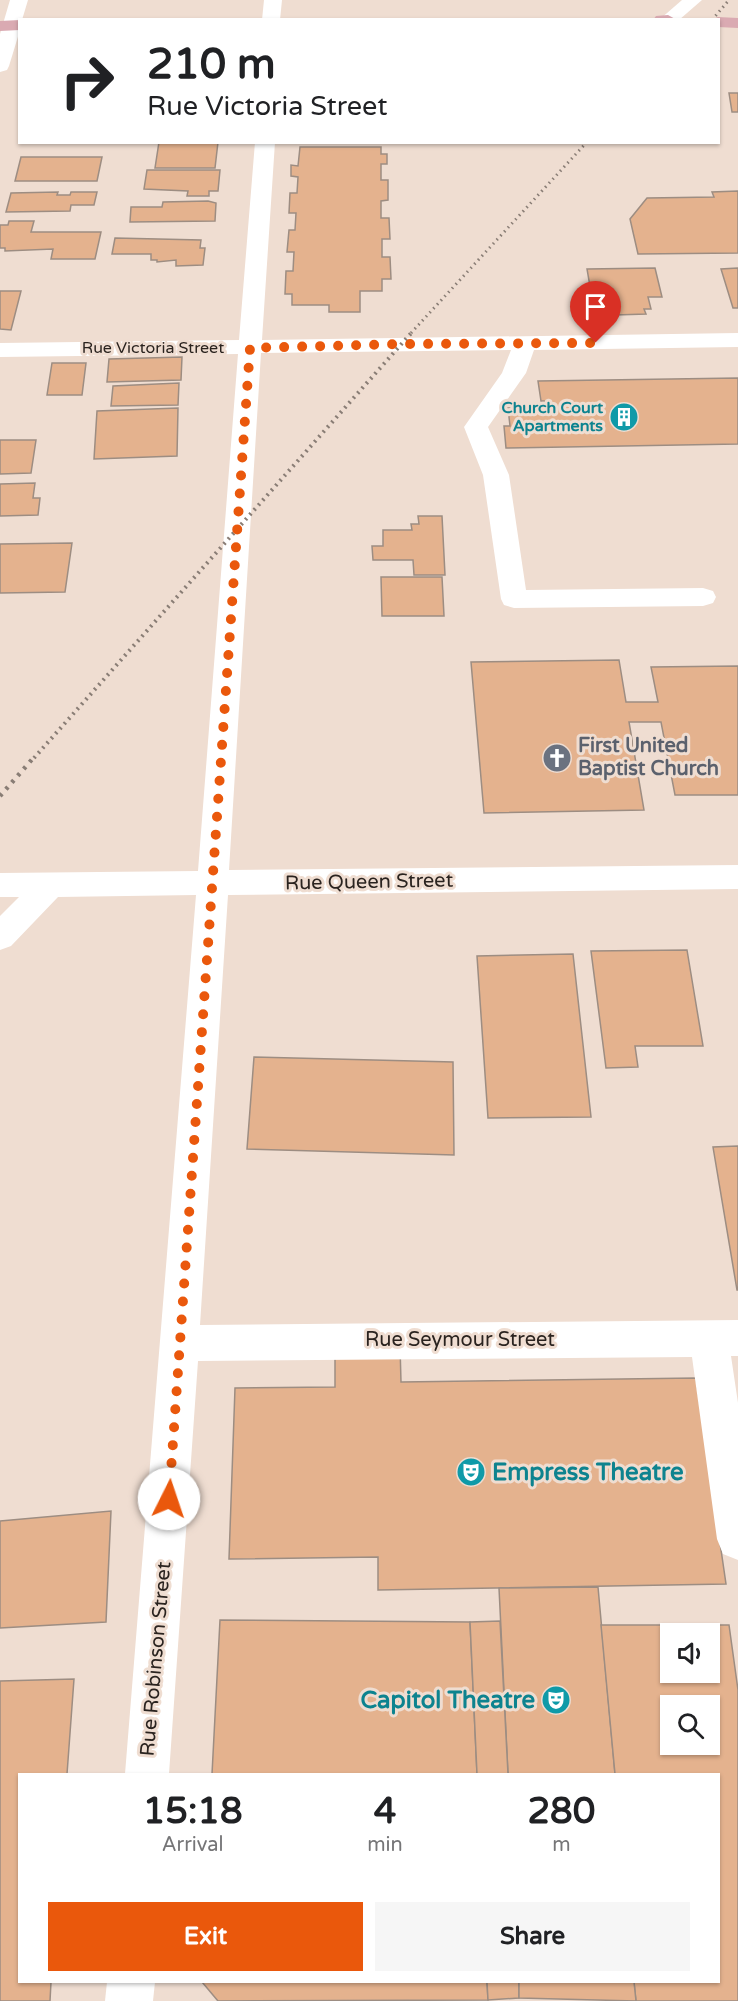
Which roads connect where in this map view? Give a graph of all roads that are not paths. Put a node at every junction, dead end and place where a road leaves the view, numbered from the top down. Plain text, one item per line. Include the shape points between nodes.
1 (19, 0) edge
2 (273, 0) edge
3 (693, 0) edge
4 (271, 18) edge
5 (670, 18) edge
6 (720, 22) edge
7 (738, 23) edge
8 (10, 25) edge
9 (0, 66) edge
10 (265, 144) edge
11 (738, 340) edge
12 (525, 344) junction
13 (250, 348) junction
14 (0, 350) edge
15 (703, 597) dead end
16 (738, 877) edge
17 (214, 884) junction
18 (0, 885) edge
19 (50, 885) junction
20 (0, 937) edge
21 (723, 1338) edge
22 (182, 1342) junction
23 (738, 1539) edge
24 (147, 1773) edge
25 (131, 1983) edge
26 (129, 2001) edge

1 - 8 street
2 - 4 street
3 - 5 street
6 - 7 main road
8 - 9 street
10 - 13 street, Rue Robinson Street
11 - 12 street, Rue Victoria Street
12 - 13 street, Rue Victoria Street
12 - 15 street via 514,373 476,427 496,475 514,599
13 - 14 street, Rue Victoria Street
13 - 17 street, Rue Robinson Street
16 - 17 street, Rue Queen Street
17 - 19 street, Rue Queen Street
17 - 22 street, Rue Robinson Street
18 - 19 street, Rue Queen Street
19 - 20 street
21 - 22 street, Rue Seymour Street
21 - 23 street
22 - 24 street, Rue Robinson Street
25 - 26 street

